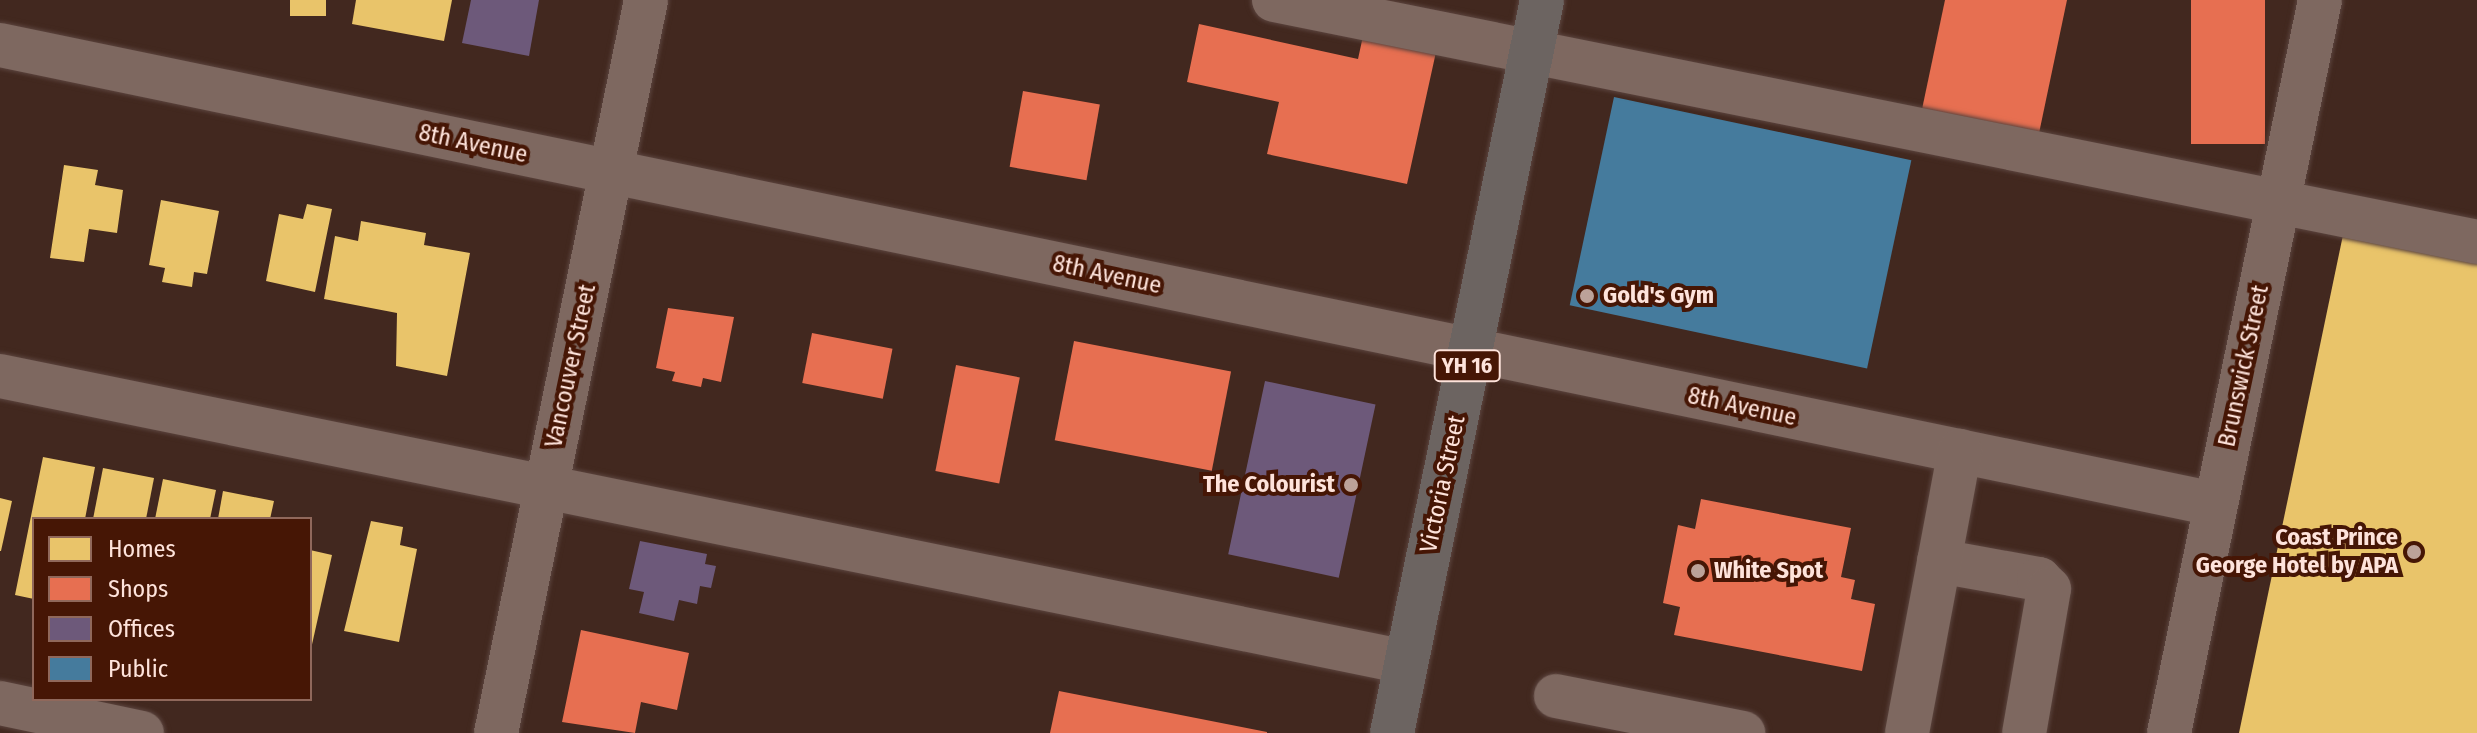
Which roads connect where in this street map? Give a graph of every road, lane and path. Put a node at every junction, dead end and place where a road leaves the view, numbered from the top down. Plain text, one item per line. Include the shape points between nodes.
1 (646, 0) edge
2 (1274, 0) edge
3 (1542, 0) edge
4 (2320, 0) edge
5 (0, 45) edge
6 (1532, 53) junction
7 (610, 172) junction
8 (2279, 198) junction
9 (2477, 242) edge
10 (1470, 350) junction
11 (0, 376) edge
12 (1960, 451) junction
13 (546, 487) junction
14 (2215, 504) junction
15 (1939, 561) junction
16 (1406, 662) junction
17 (1556, 696) dead end
18 (0, 703) edge
19 (142, 733) edge
20 (496, 733) edge
21 (1392, 733) edge
22 (1743, 733) edge
23 (1907, 733) edge
24 (2024, 733) edge
25 (2169, 733) edge

1 - 7 street, Vancouver Street
2 - 6 street
3 - 6 highway, Victoria Street / YH 16
4 - 8 street, Brunswick Street
5 - 7 street, 8th Avenue
6 - 8 street
6 - 10 highway, Victoria Street / YH 16
7 - 10 street, 8th Avenue
7 - 13 street, Vancouver Street
8 - 9 street
8 - 14 street, Brunswick Street
10 - 12 street, 8th Avenue
10 - 16 highway, Victoria Street / YH 16
11 - 13 street
12 - 14 street, 8th Avenue
12 - 15 street
13 - 16 street
13 - 20 street, Vancouver Street
14 - 25 street, Brunswick Street
15 - 23 street
15 - 24 street via 2039,579 2049,589
16 - 21 highway, Victoria Street / YH 16
17 - 22 street
18 - 19 street

